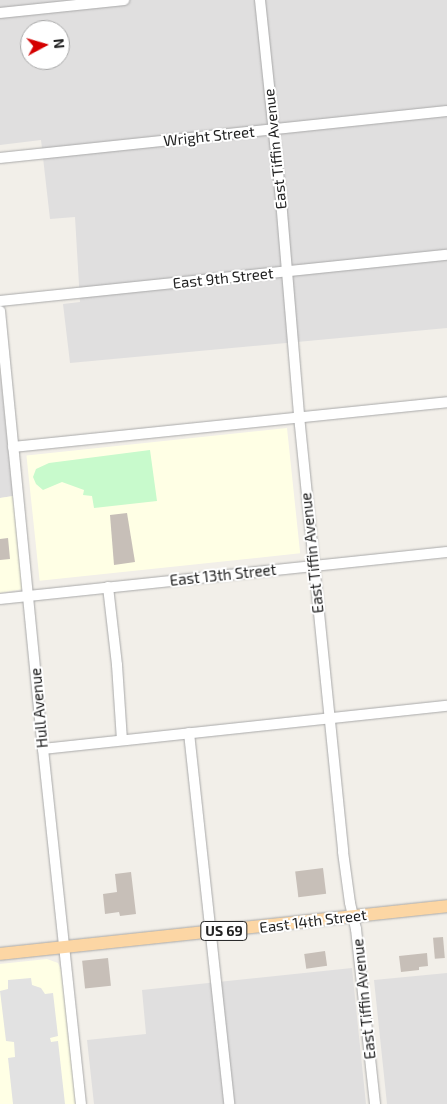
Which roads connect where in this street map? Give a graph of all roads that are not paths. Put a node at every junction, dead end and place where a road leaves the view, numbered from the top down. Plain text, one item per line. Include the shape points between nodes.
1 (124, 0) edge
2 (260, 0) edge
3 (0, 13) edge
4 (447, 111) edge
5 (273, 129) junction
6 (0, 158) edge
7 (447, 255) edge
8 (286, 271) junction
9 (0, 301) edge
10 (0, 311) edge
11 (447, 402) edge
12 (299, 416) junction
13 (12, 447) junction
14 (447, 552) edge
15 (314, 566) junction
16 (108, 587) junction
17 (29, 596) junction
18 (0, 599) edge
19 (447, 706) edge
20 (329, 718) junction
21 (189, 733) junction
22 (122, 740) junction
23 (43, 749) junction
24 (447, 906) edge
25 (353, 916) junction
26 (210, 933) junction
27 (64, 947) junction
28 (0, 954) edge
29 (81, 1104) edge
30 (229, 1104) edge
31 (375, 1104) edge

1 - 3 street
2 - 5 street, East Tiffin Avenue
4 - 5 street, Wright Street
5 - 6 street, Wright Street
5 - 8 street, East Tiffin Avenue
7 - 8 street, East 9th Street
8 - 9 street, East 9th Street
8 - 12 street, East Tiffin Avenue
10 - 13 street, Hull Avenue
11 - 12 street
12 - 13 street
12 - 15 street, East Tiffin Avenue
13 - 17 street, Hull Avenue
14 - 15 street, East 13th Street
15 - 16 street, East 13th Street
15 - 20 street, East Tiffin Avenue
16 - 17 street, East 13th Street
16 - 22 street
17 - 18 street, East 13th Street
17 - 23 street, Hull Avenue
19 - 20 street
20 - 21 street
20 - 25 street, East Tiffin Avenue
21 - 22 street
21 - 26 street
22 - 23 street
23 - 27 street, Hull Avenue
24 - 25 main road, East 14th Street / US 69
25 - 26 main road, East 14th Street / US 69
25 - 31 street, East Tiffin Avenue
26 - 27 main road, East 14th Street / US 69
26 - 30 street
27 - 28 main road, East 14th Street / US 69
27 - 29 street, Hull Avenue

